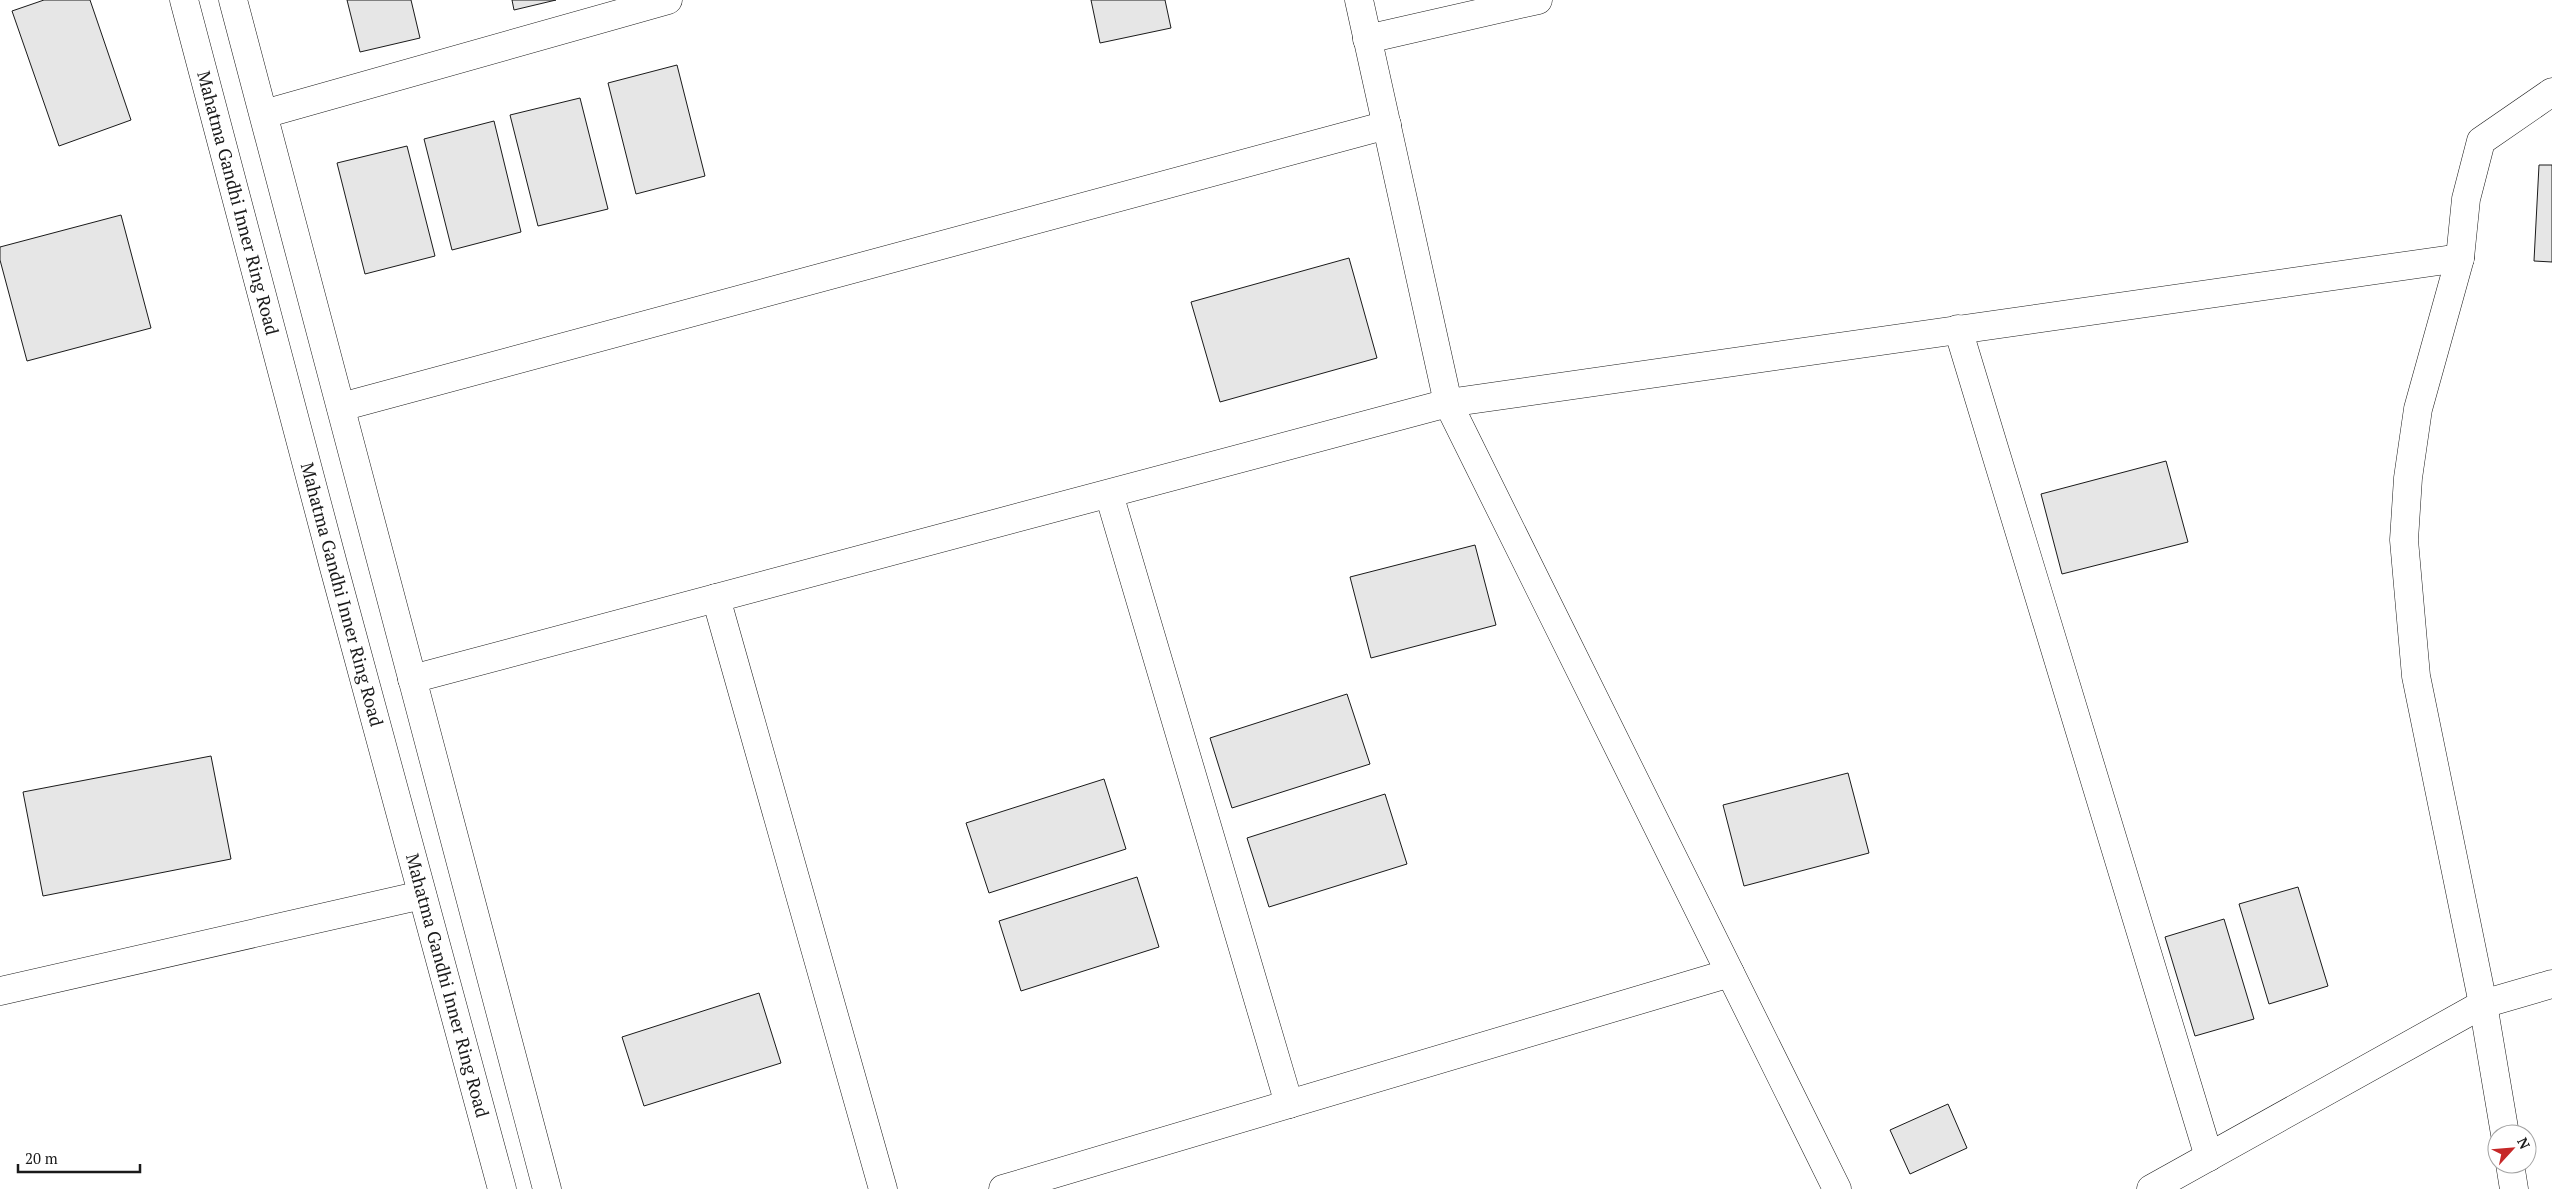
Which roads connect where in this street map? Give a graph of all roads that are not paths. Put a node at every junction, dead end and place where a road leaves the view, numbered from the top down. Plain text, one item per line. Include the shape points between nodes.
1 (184, 0) edge
2 (234, 0) edge
3 (668, 0) edge
4 (1359, 0) edge
5 (1538, 0) edge
6 (1367, 39) junction
7 (2552, 92) edge
8 (264, 114) junction
9 (1387, 125) junction
10 (2460, 258) junction
11 (1958, 329) junction
12 (1448, 404) junction
13 (341, 407) junction
14 (1109, 494) junction
15 (716, 598) junction
16 (412, 679) junction
17 (422, 896) junction
18 (1730, 973) junction
19 (2552, 984) edge
20 (0, 991) edge
21 (2483, 1004) junction
22 (1289, 1104) junction
23 (2503, 1124) edge
24 (2209, 1157) junction
25 (2512, 1174) edge
26 (501, 1189) edge
27 (547, 1189) edge
28 (883, 1189) edge
29 (1003, 1189) edge
30 (1837, 1189) edge
31 (2151, 1189) edge
32 (2514, 1189) edge

1 - 17 street, Mahatma Gandhi Inner Ring Road
2 - 8 street
3 - 8 street
4 - 6 street
5 - 6 street
6 - 9 street
7 - 10 street via 2481,141 2466,199
8 - 13 street
9 - 12 street
9 - 13 street
10 - 11 street
10 - 21 street via 2418,409 2408,478 2404,540 2416,676
11 - 12 street
11 - 24 street
12 - 14 street
12 - 18 street
13 - 16 street
14 - 15 street
14 - 22 street
15 - 16 street
15 - 28 street
16 - 27 street
17 - 20 street
17 - 26 street, Mahatma Gandhi Inner Ring Road
18 - 22 street
18 - 30 street
19 - 21 street
21 - 23 street
21 - 24 street
22 - 29 street
24 - 31 street
25 - 32 street

